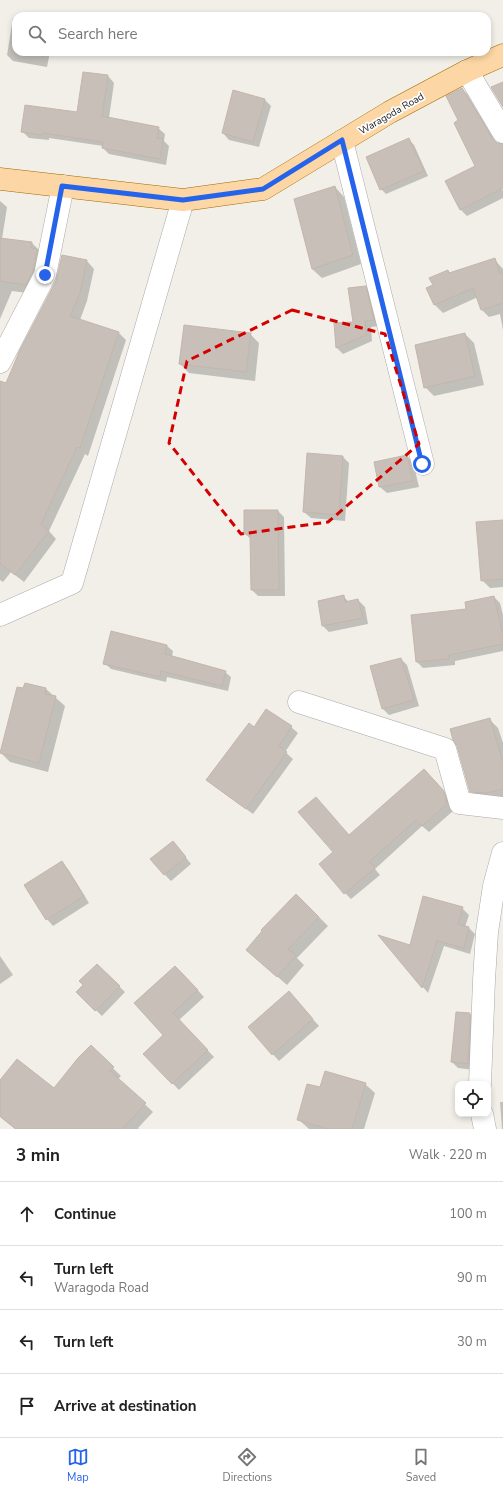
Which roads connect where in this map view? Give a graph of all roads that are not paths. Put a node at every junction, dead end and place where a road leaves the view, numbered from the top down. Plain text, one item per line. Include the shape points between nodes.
1 (503, 55) edge
2 (467, 71) junction
3 (503, 132) edge
4 (342, 140) junction
5 (0, 179) edge
6 (62, 186) junction
7 (183, 200) junction
8 (0, 362) edge
9 (422, 464) dead end
10 (0, 615) edge
11 (299, 702) dead end
12 (503, 808) edge
13 (503, 852) edge
14 (480, 1081) edge
15 (483, 1117) edge
16 (485, 1129) edge

1 - 2 main road, Waragoda Road
2 - 3 street
2 - 4 main road, Waragoda Road
4 - 7 main road, Waragoda Road via 263,189
4 - 9 street
5 - 6 main road, Waragoda Road
6 - 7 main road, Waragoda Road
6 - 8 street via 45,275
7 - 10 street via 72,583
11 - 12 street via 445,748 460,803
13 - 14 street via 494,886 487,932
15 - 16 street

